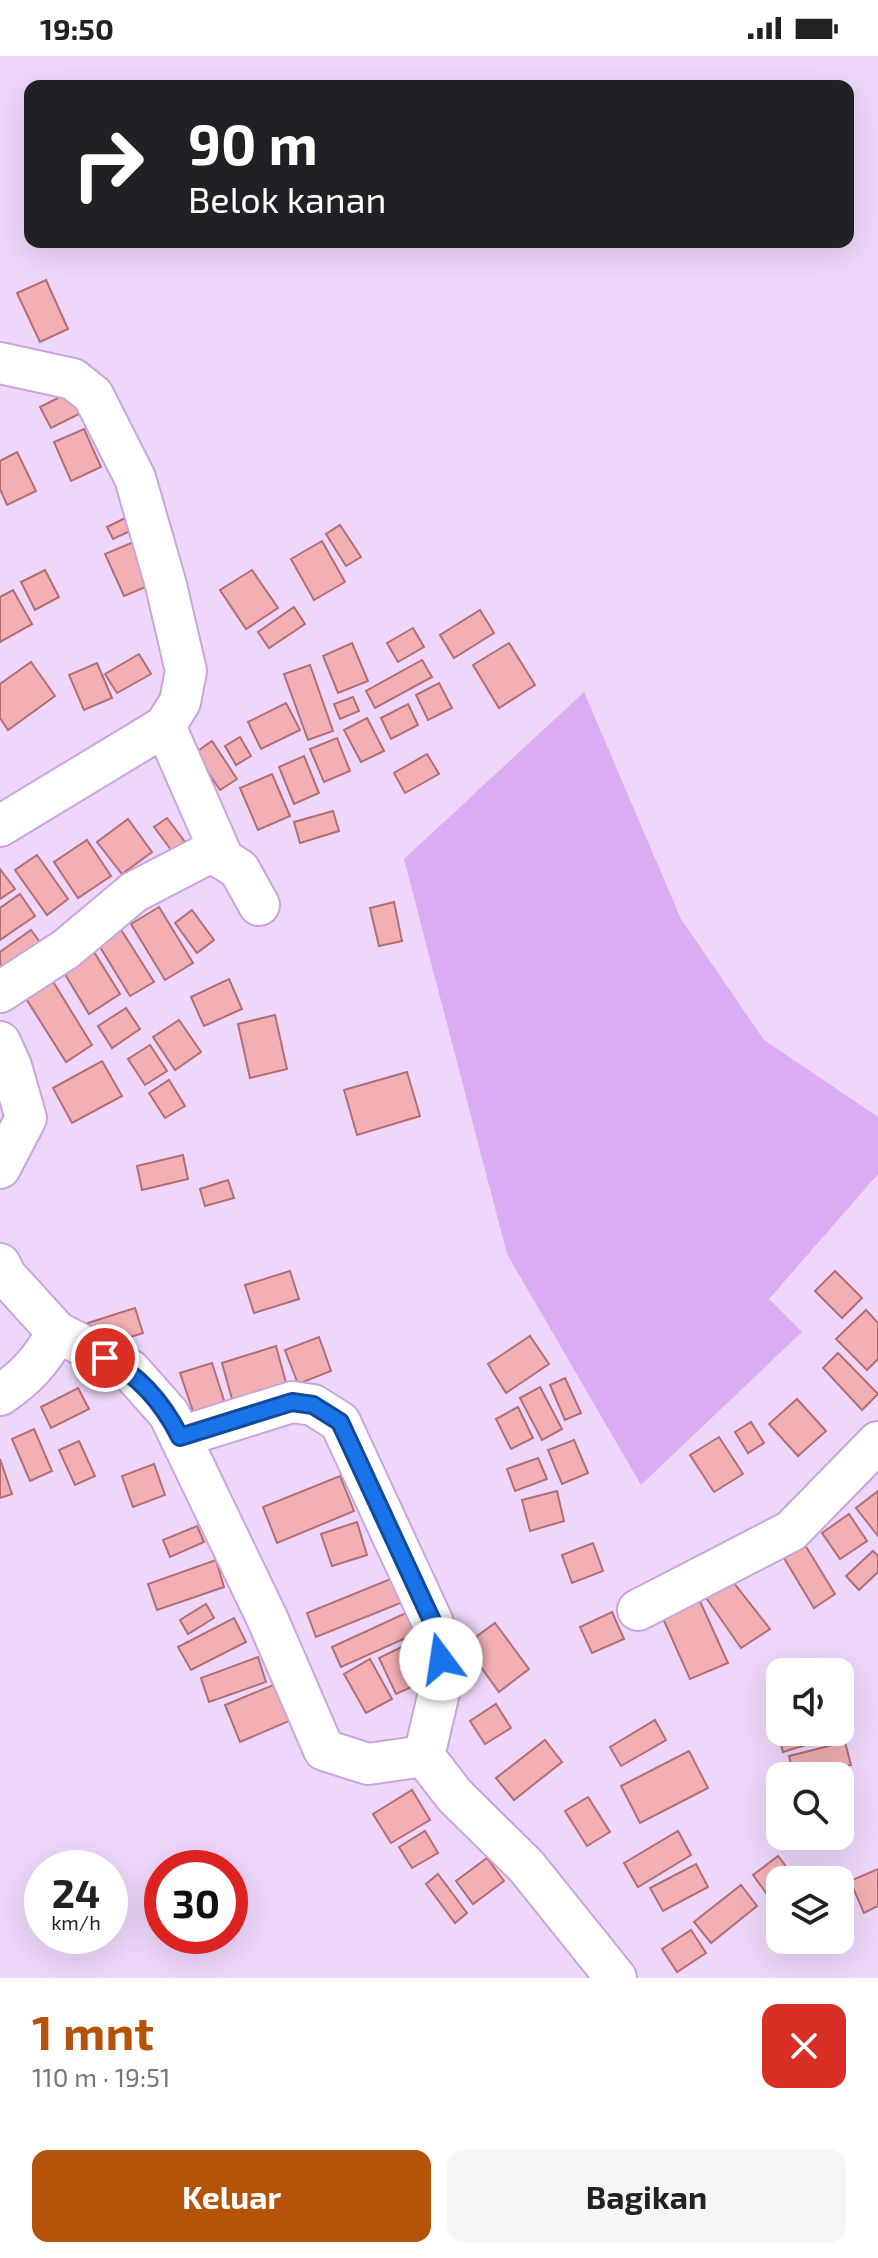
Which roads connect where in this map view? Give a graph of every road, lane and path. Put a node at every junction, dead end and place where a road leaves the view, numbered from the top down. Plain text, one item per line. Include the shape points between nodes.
1 (0, 363) edge
2 (165, 726) junction
3 (0, 826) edge
4 (222, 856) junction
5 (259, 905) dead end
6 (0, 992) edge
7 (0, 1042) edge
8 (0, 1168) edge
9 (0, 1264) edge
10 (57, 1332) junction
11 (0, 1395) edge
12 (180, 1437) junction
13 (878, 1442) edge
14 (638, 1610) dead end
15 (424, 1756) junction
16 (616, 1978) edge

1 - 2 street via 73,379 93,395 135,478 186,671 180,702
2 - 3 street
2 - 4 street
4 - 5 street via 239,869
4 - 6 street via 211,852 134,892 66,949
7 - 8 street via 26,1118
9 - 10 street
10 - 11 street via 44,1357
10 - 12 street via 130,1370 169,1414
12 - 15 street via 324,1750 368,1764
12 - 15 street via 292,1402 313,1405 340,1422 433,1623 441,1684
13 - 14 street via 791,1531
15 - 16 street via 455,1796 526,1866

